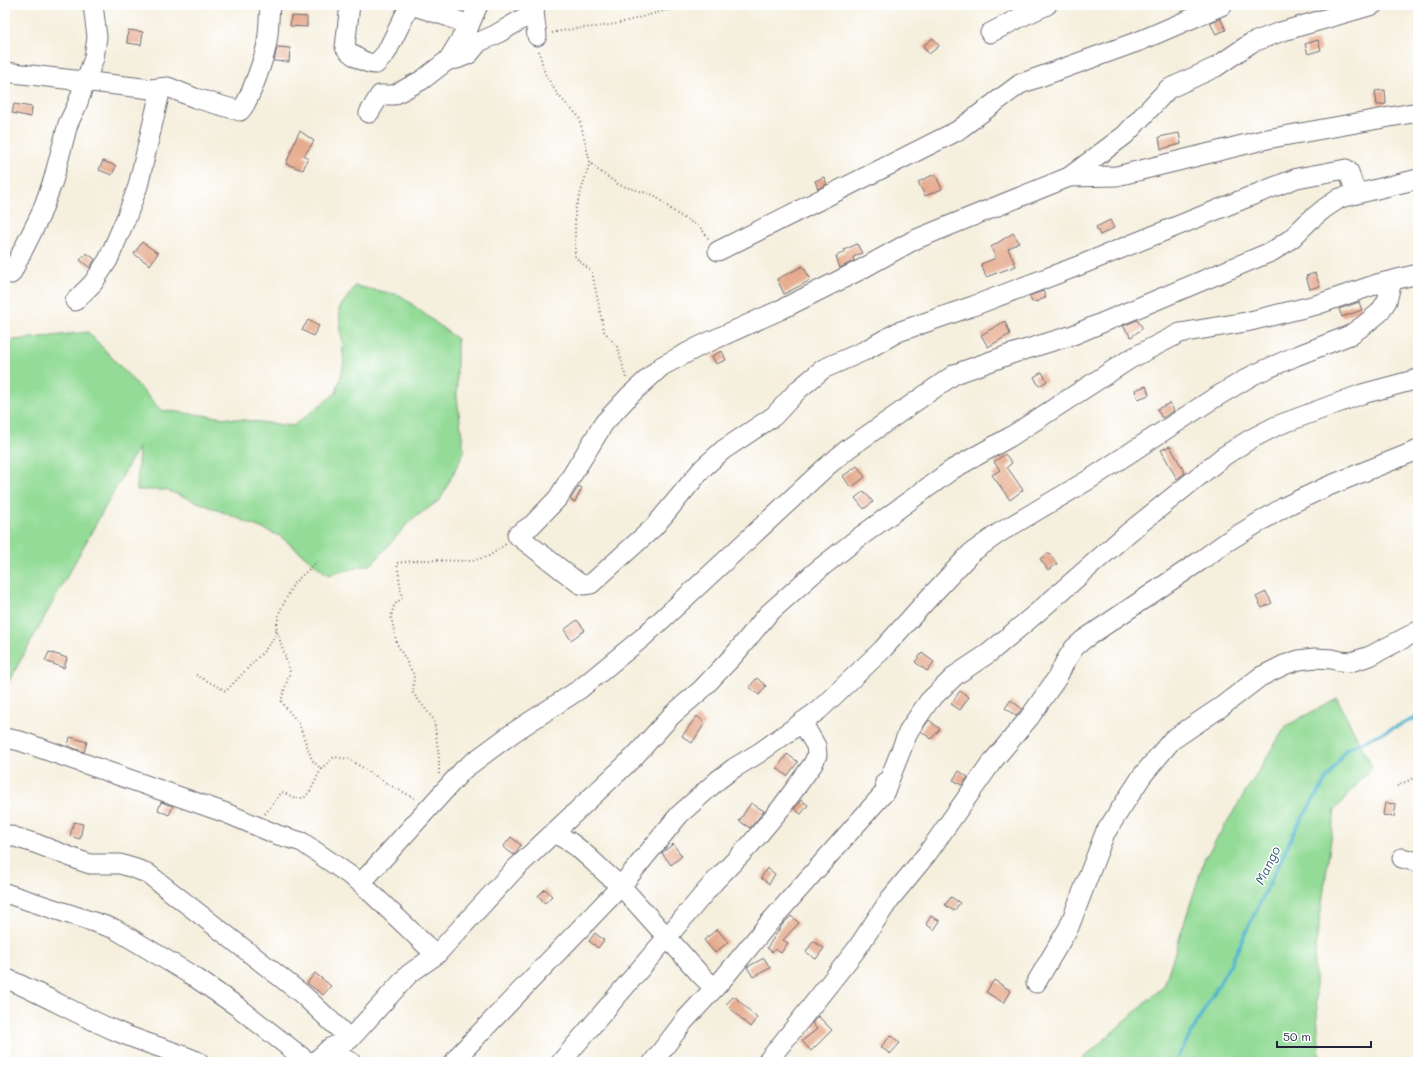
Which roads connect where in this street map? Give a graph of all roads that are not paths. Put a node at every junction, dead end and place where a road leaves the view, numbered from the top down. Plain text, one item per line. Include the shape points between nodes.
1 (93, 5) edge
2 (270, 5) edge
3 (350, 5) edge
4 (411, 5) edge
5 (478, 5) edge
6 (1047, 5) edge
7 (1223, 5) edge
8 (1373, 5) edge
9 (535, 8) edge
10 (469, 26) junction
11 (990, 33) dead end
12 (537, 36) road end
13 (448, 60) junction
14 (5, 72) edge
15 (85, 82) junction
16 (161, 88) junction
17 (1418, 112) edge
18 (369, 113) dead end
19 (1069, 177) junction
20 (1418, 179) edge
21 (1356, 194) junction
22 (718, 251) road end
23 (11, 274) dead end
24 (1418, 274) edge
25 (1392, 281) junction
26 (75, 301) dead end
27 (1418, 379) edge
28 (1418, 450) edge
29 (1418, 631) edge
30 (802, 722) junction
31 (5, 738) edge
32 (881, 768) dead end
33 (884, 793) junction
34 (554, 833) junction
35 (5, 834) edge
36 (361, 883) junction
37 (621, 886) junction
38 (5, 893) edge
39 (668, 936) junction
40 (436, 955) junction
41 (5, 978) edge
42 (1036, 983) dead end
43 (714, 988) junction
44 (350, 1039) junction
45 (330, 1048) junction
46 (199, 1062) edge
47 (308, 1062) edge
48 (315, 1062) edge
49 (351, 1062) edge
50 (454, 1062) edge
51 (561, 1062) edge
52 (653, 1062) edge
53 (767, 1062) edge

1 - 15 street via 97,37 94,58
2 - 16 street via 267,43 243,110 237,111 168,87
3 - 4 street via 345,47 350,54 371,64 376,64 384,57
4 - 10 street
5 - 10 street
6 - 11 street
7 - 22 street via 1142,40 1020,84 957,131
8 - 19 street via 1251,43 1216,67 1168,89 1125,135
9 - 12 street
9 - 13 street via 495,35 479,42 469,54
10 - 13 street
13 - 18 street via 422,80 394,95 380,94
14 - 15 street
15 - 16 street
15 - 23 street via 68,124 53,181 40,216
16 - 26 street via 138,186 127,216 108,260 93,283
17 - 19 street via 1267,139 1117,176
19 - 21 street via 914,240 780,310 662,366 604,423 558,498 532,525 518,535 580,584 591,584 654,527 703,468 722,450 774,416 798,390 823,369 898,332 1078,266 1297,178 1346,169
20 - 21 street
21 - 36 street via 1340,198 1325,208 1292,238 1273,251 1073,335 955,374 832,462 642,638 580,689 514,732 464,769
24 - 25 street
25 - 30 street via 1388,301 1379,313 1350,335 1253,375 971,553 882,650 819,710
25 - 34 street via 1316,305 1246,322 1180,333 1130,359 1010,437 953,470 857,539 768,614 701,690 672,715 634,757
27 - 33 street via 1362,394 1276,426 1224,456 1128,533 989,653 956,675 929,701 910,730
28 - 53 street via 1286,506 1228,541 1074,648 1029,718 992,762 927,854 890,899 856,950
29 - 42 street via 1370,656 1351,662 1315,658 1284,665 1260,678 1172,740 1142,776 1105,833 1069,927
30 - 37 street via 718,780 679,815
30 - 39 street via 816,746 817,755 813,764 750,845
31 - 36 street via 132,779 302,842
32 - 33 street via 886,788
33 - 43 street
34 - 37 street via 570,842
34 - 40 street via 499,886
35 - 44 street via 90,864 120,864 147,873 302,994
36 - 40 street
37 - 39 street
37 - 50 street
38 - 47 street via 115,929 193,976
39 - 43 street
39 - 51 street
40 - 44 street via 409,974
41 - 46 street via 115,1031
43 - 52 street via 685,1020
44 - 45 street
45 - 48 street
45 - 49 street

